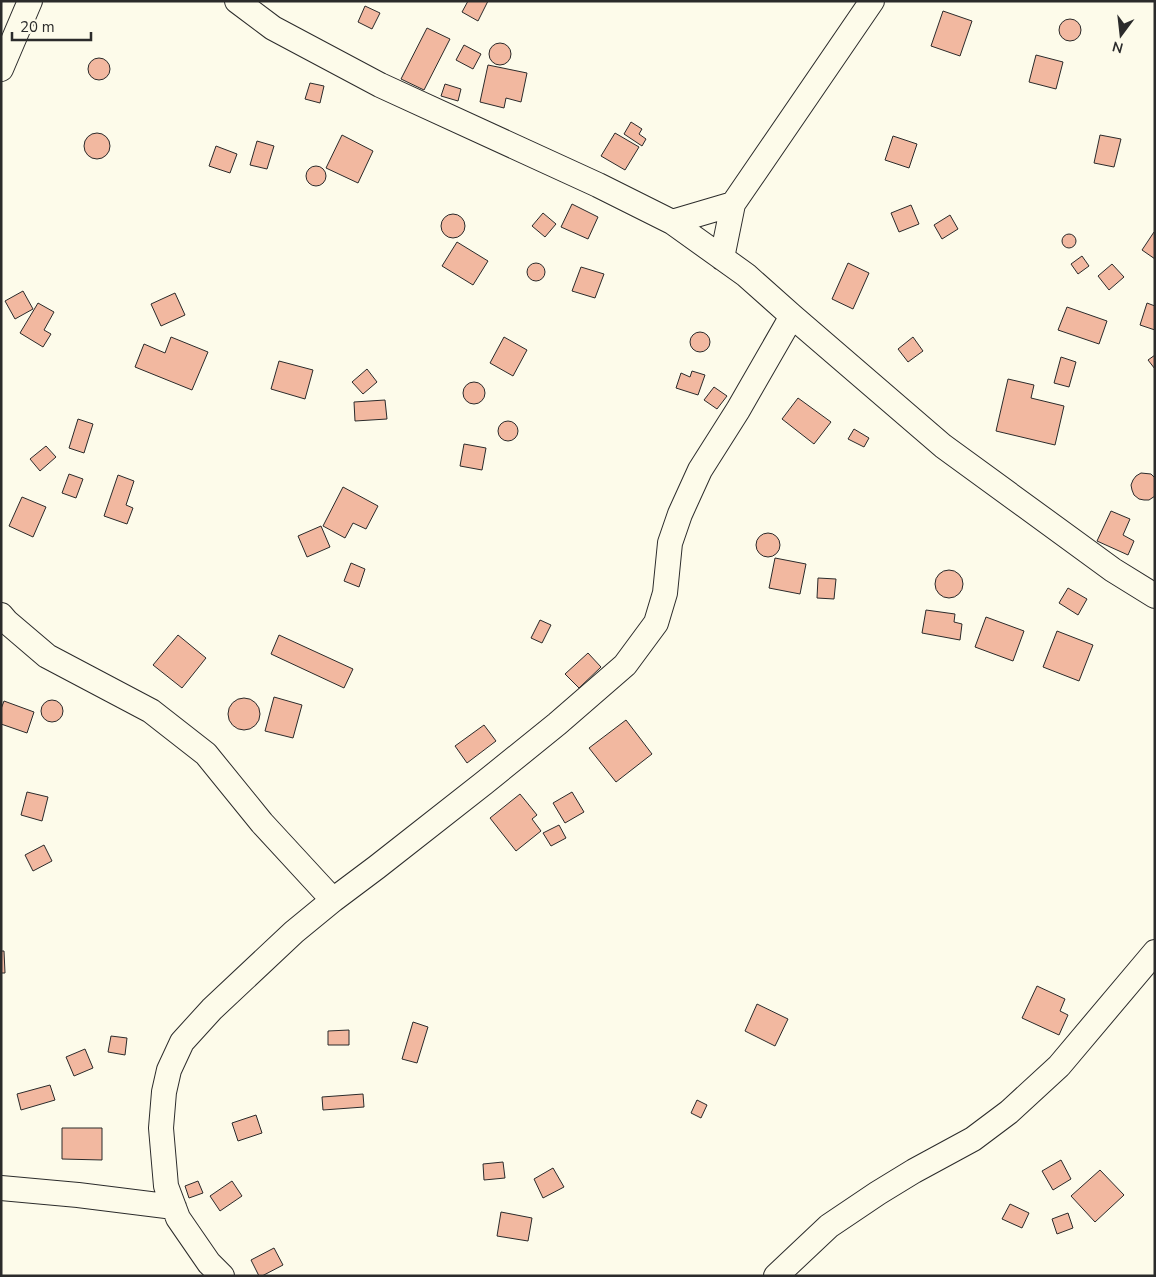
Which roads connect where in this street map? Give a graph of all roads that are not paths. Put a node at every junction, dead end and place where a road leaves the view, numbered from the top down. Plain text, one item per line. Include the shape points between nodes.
1 (30, 1) edge
2 (237, 1) edge
3 (872, 1) edge
4 (1, 69) edge
5 (733, 204) junction
6 (672, 222) junction
7 (722, 258) junction
8 (792, 316) junction
9 (1155, 596) edge
10 (1, 615) edge
11 (332, 900) junction
12 (1155, 952) edge
13 (1, 1188) edge
14 (174, 1207) junction
15 (222, 1276) edge
16 (776, 1276) edge

1 - 4 street
2 - 6 street via 273,28 380,85
3 - 5 street
5 - 6 street
5 - 7 street
6 - 7 street
7 - 8 street
8 - 9 street via 943,446 1113,570
8 - 11 street via 700,470 670,544 665,592 656,623 625,665 491,777
10 - 11 street via 47,656 151,711 206,754 262,823
11 - 14 street via 212,1009 182,1042 169,1070 161,1128 166,1186
12 - 16 street via 1059,1066 1009,1112 973,1139 914,1171 829,1226
13 - 14 street
14 - 15 street via 209,1263

